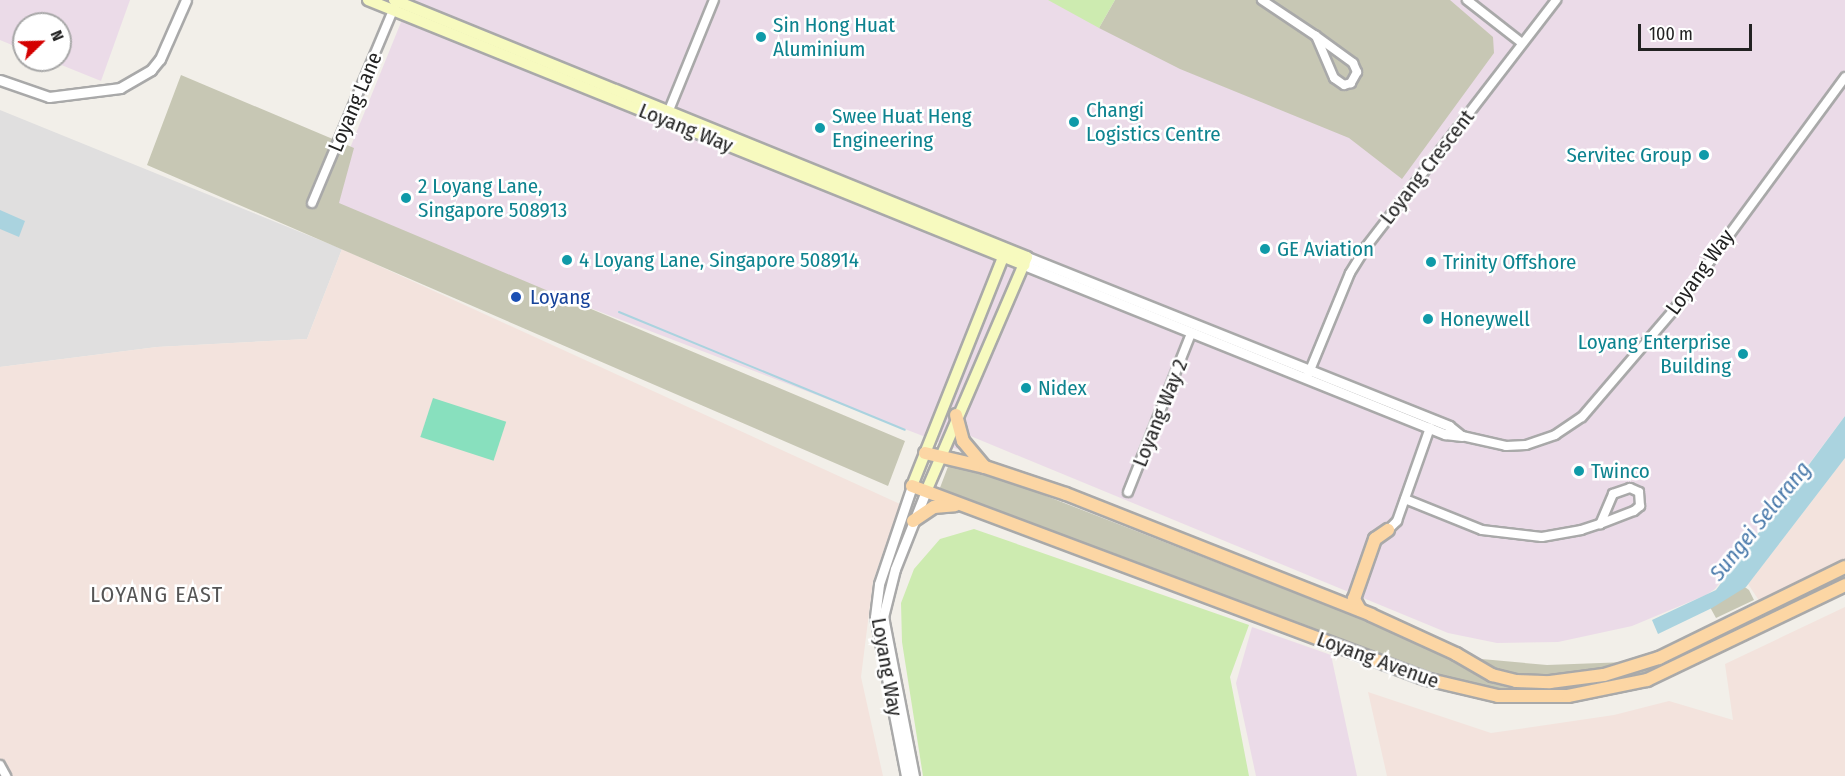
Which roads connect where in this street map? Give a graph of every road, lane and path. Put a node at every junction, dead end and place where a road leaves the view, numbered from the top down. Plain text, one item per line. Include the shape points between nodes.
1 (186, 0) edge
2 (368, 0) edge
3 (714, 0) edge
4 (1262, 0) edge
5 (1467, 0) edge
6 (1556, 0) edge
7 (396, 3) edge
8 (1316, 36) junction
9 (1522, 43) junction
10 (1845, 77) edge
11 (0, 80) edge
12 (667, 116) junction
13 (312, 203) dead end
14 (1005, 252) junction
15 (1026, 261) junction
16 (1189, 322) junction
17 (1191, 334) junction
18 (1308, 375) junction
19 (956, 415) junction
20 (1425, 417) junction
21 (1444, 424) junction
22 (1430, 428) junction
23 (1462, 436) junction
24 (925, 453) junction
25 (940, 457) junction
26 (985, 467) junction
27 (912, 486) junction
28 (926, 491) junction
29 (1128, 492) dead end
30 (1405, 499) junction
31 (962, 506) junction
32 (914, 522) junction
33 (1600, 524) junction
34 (1388, 530) joint
35 (1845, 567) edge
36 (1845, 585) edge
37 (1360, 610) junction
38 (0, 765) edge
39 (6, 776) edge
40 (906, 776) edge
41 (914, 776) edge

1 - 11 street via 166,46 140,72 119,84 32,93
2 - 7 main road, Loyang Way
3 - 12 street
4 - 8 street
5 - 9 street
6 - 9 street, Loyang Crescent
7 - 12 main road, Loyang Way
7 - 13 street, Loyang Lane
8 - 8 street via 1353,63 1357,72 1351,83 1344,85 1334,78
9 - 18 street, Loyang Crescent via 1366,247 1350,273
10 - 23 street, Loyang Way via 1677,306 1588,411 1570,427 1526,445 1506,446
12 - 14 main road, Loyang Way
14 - 15 main road, Loyang Way
14 - 24 main road, Loyang Way
15 - 16 street, Loyang Way
15 - 17 street, Loyang Way
15 - 19 main road, Loyang Way
16 - 17 street
16 - 18 street, Loyang Way
17 - 18 street, Loyang Way
17 - 29 street, Loyang Way 2
18 - 20 street, Loyang Way
18 - 22 street, Loyang Way
19 - 25 main road, Loyang Way
19 - 26 main road via 963,441
20 - 21 street, Loyang Way
20 - 22 street
21 - 22 street
21 - 23 street, Loyang Way
22 - 23 street, Loyang Way
22 - 30 street
24 - 25 main road, Loyang Avenue
24 - 27 main road, Loyang Way
25 - 26 main road, Loyang Avenue
25 - 28 main road, Loyang Way
26 - 37 main road, Loyang Avenue via 1066,494
27 - 28 main road, Loyang Avenue
27 - 40 street, Loyang Way via 879,584 875,617
28 - 31 main road, Loyang Avenue
28 - 32 street, Loyang Way
30 - 33 street via 1458,522 1503,533 1542,537
30 - 34 street via 1397,521
31 - 32 main road via 934,507
31 - 36 main road, Loyang Avenue via 1426,679 1498,696 1568,696 1647,680
32 - 41 street, Loyang Way via 883,616
33 - 33 street via 1613,494 1630,488 1638,492 1638,508
34 - 37 main road via 1376,539 1354,599
35 - 37 main road, Loyang Avenue via 1659,658 1604,675 1550,682 1492,675
38 - 39 street

